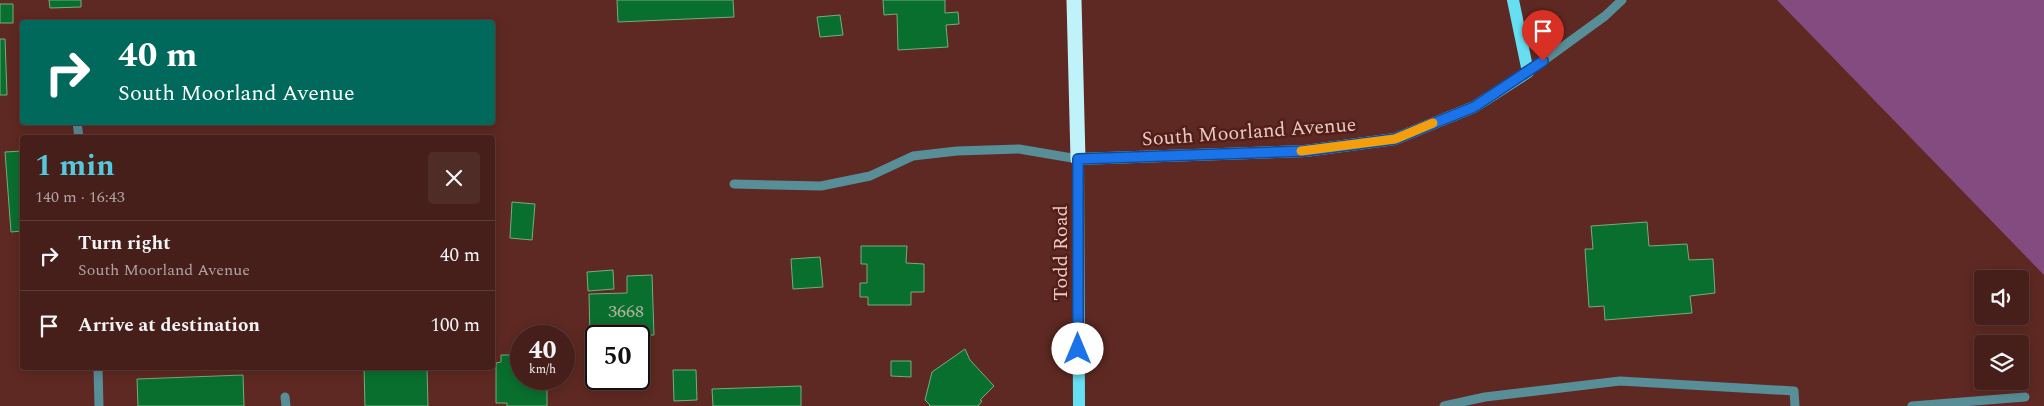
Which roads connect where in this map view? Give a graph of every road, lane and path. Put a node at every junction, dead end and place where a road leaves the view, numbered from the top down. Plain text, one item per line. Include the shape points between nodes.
1 (1074, 0) edge
2 (1513, 0) edge
3 (1622, 0) edge
4 (1528, 72) junction
5 (1078, 159) junction
6 (734, 184) dead end
7 (98, 370) edge
8 (2025, 397) dead end
9 (99, 406) edge
10 (1079, 406) edge
11 (1444, 406) edge
12 (1795, 406) edge
13 (1912, 406) edge

1 - 5 highway
2 - 4 main road
3 - 4 street, South Moorland Avenue
4 - 5 main road, South Moorland Avenue via 1474,107 1395,139 1305,151
5 - 6 street via 1019,149 957,151 913,156 870,176 821,186
5 - 10 main road, Todd Road
7 - 9 street
8 - 13 street
11 - 12 street via 1485,397 1620,381 1794,391

